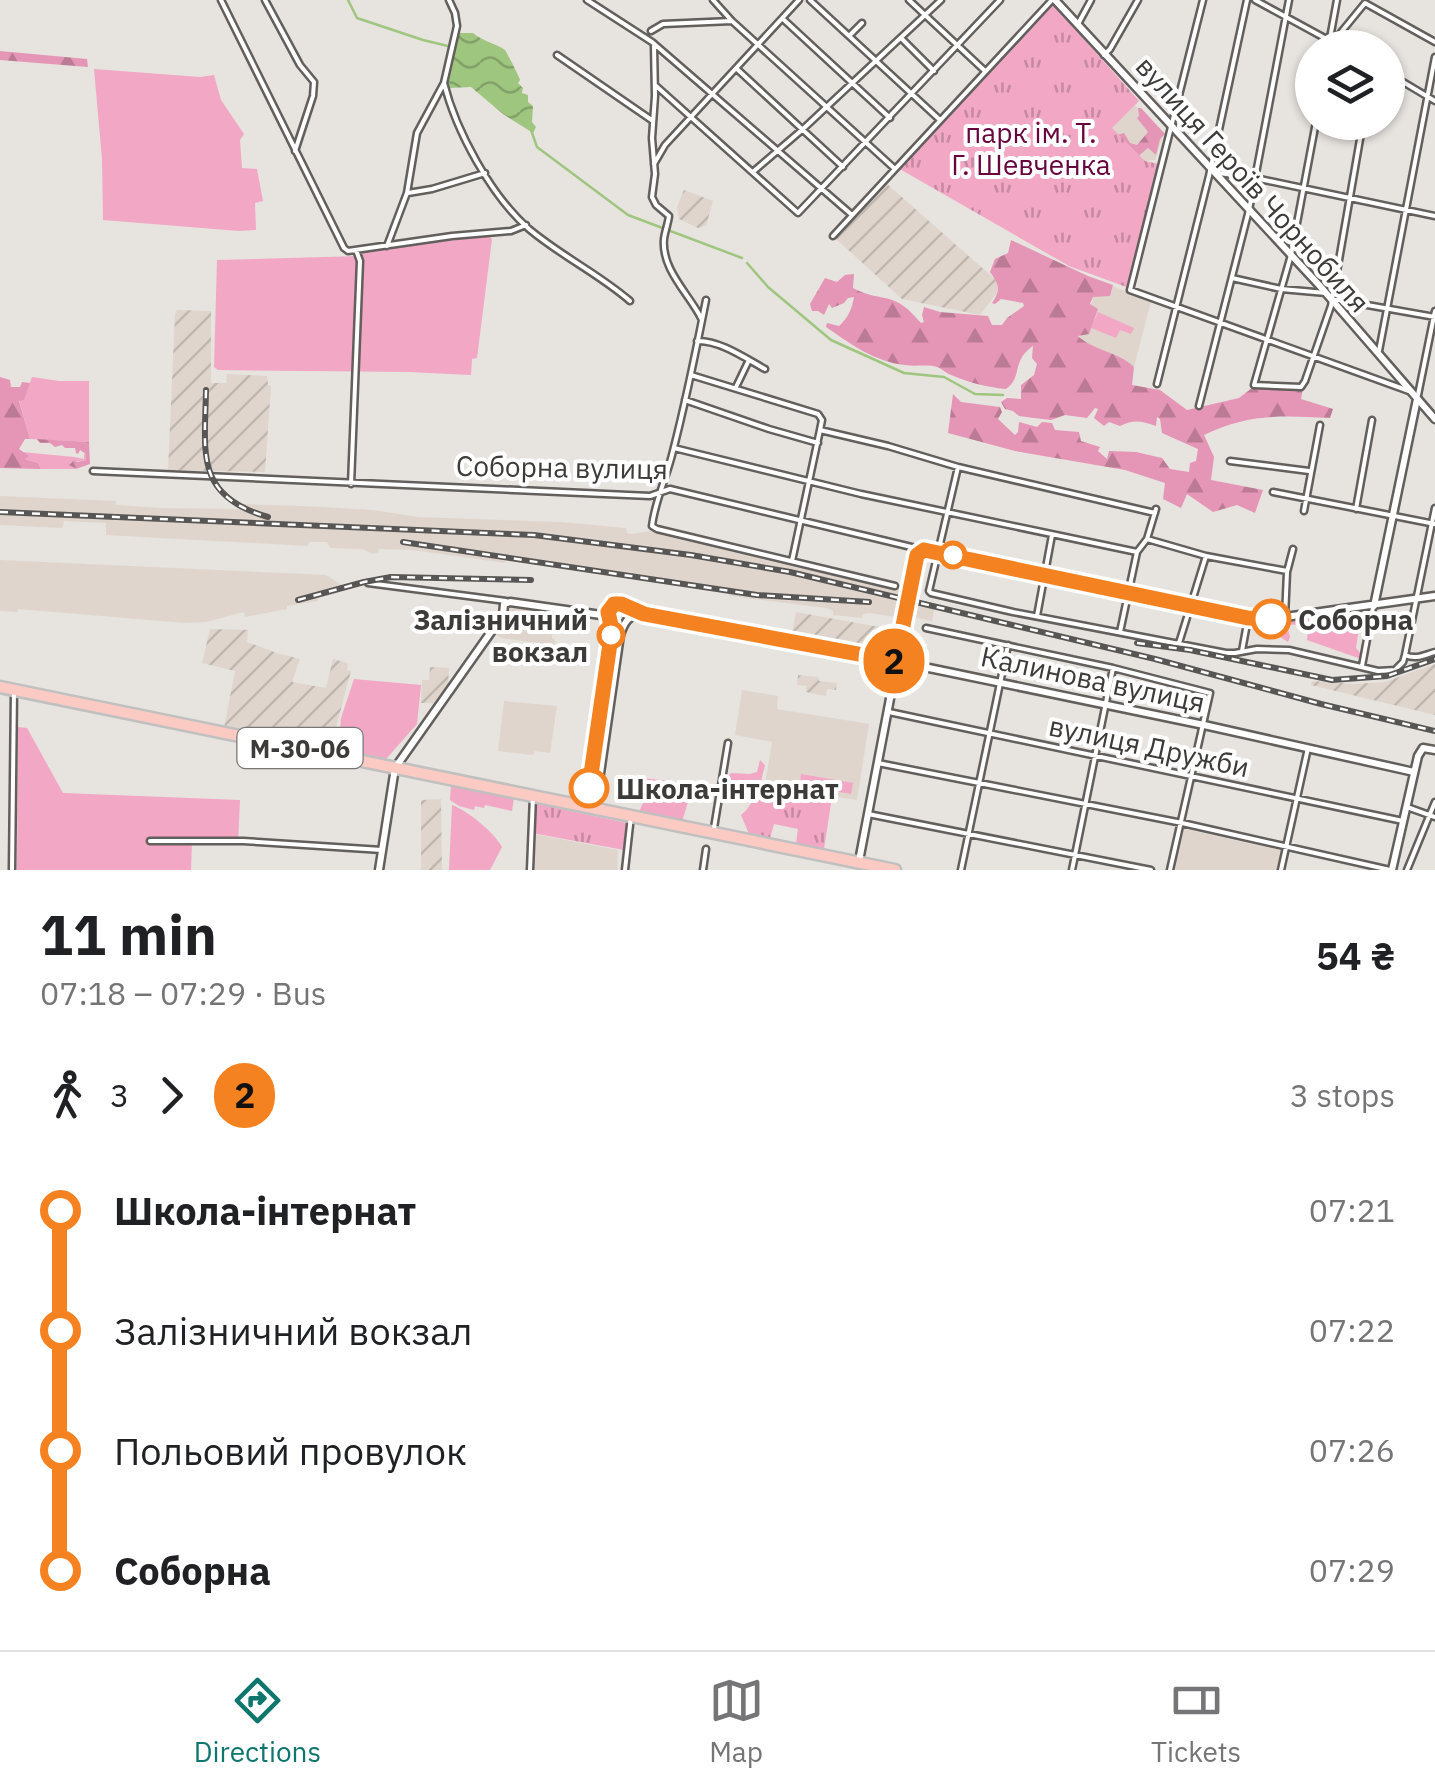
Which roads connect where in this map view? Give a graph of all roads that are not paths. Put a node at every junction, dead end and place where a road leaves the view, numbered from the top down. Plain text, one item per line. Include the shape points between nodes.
1 (221, 0) edge
2 (265, 0) edge
3 (449, 0) edge
4 (587, 0) edge
5 (713, 0) edge
6 (799, 0) edge
7 (810, 0) edge
8 (910, 0) edge
9 (942, 0) edge
10 (1000, 0) edge
11 (1054, 0) edge
12 (1092, 0) edge
13 (1138, 0) edge
14 (1203, 0) edge
15 (1247, 0) edge
16 (1255, 0) edge
17 (1288, 0) edge
18 (1337, 0) edge
19 (925, 16) junction
20 (1285, 17) junction
21 (783, 18) junction
22 (732, 21) junction
23 (862, 23) dead end
24 (1078, 24) junction
25 (651, 30) dead end
26 (1307, 30) edge
27 (1332, 30) edge
28 (1342, 30) edge
29 (849, 36) junction
30 (902, 39) junction
31 (652, 42) junction
32 (1435, 42) edge
33 (760, 44) junction
34 (957, 46) junction
35 (557, 55) dead end
36 (1104, 55) junction
37 (1435, 57) edge
38 (875, 62) junction
39 (737, 69) junction
40 (934, 71) junction
41 (986, 71) junction
42 (444, 83) junction
43 (851, 84) junction
44 (1405, 84) edge
45 (655, 86) junction
46 (714, 94) junction
47 (911, 95) junction
48 (1432, 99) edge
49 (827, 106) junction
50 (692, 118) junction
51 (890, 118) junction
52 (940, 120) junction
53 (653, 121) junction
54 (1172, 127) junction
55 (804, 128) junction
56 (1313, 140) edge
57 (1360, 140) edge
58 (867, 143) junction
59 (779, 150) junction
60 (295, 151) junction
61 (654, 164) junction
62 (843, 168) junction
63 (896, 169) junction
64 (754, 171) junction
65 (1213, 171) junction
66 (486, 173) junction
67 (1255, 178) junction
68 (1304, 188) junction
69 (822, 190) junction
70 (407, 193) junction
71 (1349, 198) junction
72 (1249, 210) junction
73 (1407, 210) junction
74 (852, 214) junction
75 (1435, 216) edge
76 (526, 225) junction
77 (833, 236) dead end
78 (387, 246) junction
79 (354, 251) junction
80 (1292, 255) junction
81 (1232, 278) junction
82 (1281, 289) junction
83 (1329, 297) junction
84 (706, 300) dead end
85 (630, 301) dead end
86 (1176, 306) junction
87 (1387, 308) junction
88 (1435, 315) edge
89 (703, 321) junction
90 (1222, 322) junction
91 (1266, 338) junction
92 (696, 341) junction
93 (1314, 356) junction
94 (1378, 356) junction
95 (750, 360) junction
96 (765, 368) dead end
97 (691, 374) junction
98 (1157, 384) dead end
99 (736, 387) junction
100 (1409, 391) junction
101 (1417, 399) junction
102 (685, 400) junction
103 (1199, 406) dead end
104 (1435, 419) edge
105 (1372, 420) dead end
106 (1320, 424) dead end
107 (820, 430) junction
108 (818, 443) junction
109 (674, 448) junction
110 (1230, 462) dead end
111 (958, 467) junction
112 (92, 471) dead end
113 (1310, 471) junction
114 (810, 481) junction
115 (351, 484) junction
116 (660, 492) junction
117 (1273, 492) dead end
118 (1306, 498) junction
119 (1435, 508) edge
120 (1356, 509) junction
121 (1304, 511) dead end
122 (947, 513) junction
123 (1392, 516) junction
124 (802, 521) junction
125 (1433, 524) edge
126 (1052, 534) junction
127 (1147, 539) junction
128 (1293, 549) dead end
129 (918, 551) junction
130 (937, 552) junction
131 (1138, 552) junction
132 (1206, 556) junction
133 (792, 561) junction
134 (1287, 571) junction
135 (1044, 574) junction
136 (368, 583) dead end
137 (894, 586) dead end
138 (1129, 591) junction
139 (1435, 596) edge
140 (909, 598) dead end
141 (1416, 598) junction
142 (510, 602) junction
143 (1190, 604) junction
144 (624, 606) junction
145 (1374, 606) junction
146 (644, 614) junction
147 (906, 615) dead end
148 (1036, 616) junction
149 (610, 618) junction
150 (1248, 618) junction
151 (1284, 618) junction
152 (626, 620) junction
153 (926, 628) dead end
154 (1120, 632) junction
155 (1179, 642) junction
156 (1008, 644) junction
157 (1242, 650) junction
158 (1435, 652) edge
159 (1405, 655) junction
160 (896, 661) junction
161 (1362, 666) junction
162 (1113, 668) junction
163 (999, 682) junction
164 (0, 687) edge
165 (14, 690) junction
166 (1106, 705) junction
167 (887, 711) junction
168 (1204, 725) junction
169 (988, 732) junction
170 (728, 743) dead end
171 (1308, 748) junction
172 (1435, 750) edge
173 (1096, 755) junction
174 (878, 762) junction
175 (395, 768) junction
176 (1414, 772) junction
177 (1192, 774) junction
178 (978, 783) junction
179 (533, 796) junction
180 (1297, 798) junction
181 (1435, 802) edge
182 (1086, 804) junction
183 (1406, 806) junction
184 (591, 808) junction
185 (868, 814) junction
186 (631, 816) junction
187 (1432, 816) edge
188 (1402, 821) junction
189 (1182, 823) junction
190 (968, 832) junction
191 (714, 833) junction
192 (150, 841) dead end
193 (1286, 846) junction
194 (706, 849) dead end
195 (382, 850) junction
196 (1076, 854) junction
197 (859, 866) edge
198 (12, 870) edge
199 (379, 870) edge
200 (530, 870) edge
201 (625, 870) edge
202 (703, 870) edge
203 (895, 870) edge
204 (960, 870) edge
205 (1072, 870) edge
206 (1151, 870) edge
207 (1170, 870) edge
208 (1282, 870) edge
209 (1391, 870) edge
210 (1407, 870) edge

1 - 60 street
2 - 60 street via 314,84
3 - 42 street via 457,26
4 - 31 street
5 - 22 street
6 - 21 street
7 - 29 street
8 - 19 street
9 - 19 street
10 - 34 street
11 - 24 street, вулиця Героїв Чорнобиля
11 - 41 street
12 - 24 street
13 - 36 street
14 - 54 street
15 - 65 street
16 - 20 street
17 - 20 street
18 - 27 street
19 - 30 street
19 - 34 street
20 - 26 street
20 - 67 street
21 - 33 street
21 - 43 street
22 - 25 street
22 - 33 street
23 - 29 street
24 - 36 street, вулиця Героїв Чорнобиля
28 - 32 street via 1365,3
29 - 38 street
30 - 38 street
30 - 40 street
31 - 45 street
31 - 46 street
33 - 39 street
33 - 49 street
34 - 40 street
34 - 41 street
35 - 53 street
36 - 54 street, вулиця Героїв Чорнобиля
37 - 48 street
38 - 43 street
38 - 47 street
39 - 46 street
39 - 55 street
40 - 47 street
41 - 52 street
42 - 66 street
42 - 70 street via 418,133
43 - 49 street
43 - 51 street
44 - 48 street
45 - 50 street
45 - 53 street
46 - 50 street
46 - 59 street
47 - 51 street
47 - 52 street
48 - 73 street
49 - 55 street
49 - 58 street
50 - 61 street
50 - 64 street
51 - 58 street
52 - 63 street
53 - 61 street
54 - 65 street, вулиця Героїв Чорнобиля
54 - 86 street via 1130,290
55 - 59 street
55 - 62 street
56 - 68 street
57 - 71 street
58 - 62 street
58 - 63 street
59 - 64 street
59 - 69 street
60 - 79 street via 344,248
61 - 89 street via 652,197 669,216 666,256
62 - 69 street
63 - 74 street
64 - 69 street via 799,212
65 - 67 street
65 - 72 street, вулиця Героїв Чорнобиля
65 - 86 street
66 - 70 street
66 - 76 street
67 - 68 street
67 - 72 street
68 - 71 street
68 - 80 street
69 - 74 street
70 - 78 street
71 - 73 street
71 - 83 street
72 - 80 street, вулиця Героїв Чорнобиля
72 - 81 street
73 - 75 street
73 - 87 street
74 - 77 street
76 - 78 street
76 - 85 street
78 - 79 street
79 - 115 street via 360,261
80 - 82 street
80 - 83 street, вулиця Героїв Чорнобиля
81 - 82 street
81 - 90 street
82 - 83 street
82 - 91 street
83 - 87 street
83 - 93 street
83 - 94 street, вулиця Героїв Чорнобиля
84 - 89 street
86 - 90 street
86 - 98 street
87 - 88 street
87 - 94 street
88 - 101 street
89 - 92 street
90 - 91 street
90 - 103 street
91 - 93 street
91 - 93 street via 1254,385 1303,386
92 - 95 street
92 - 97 street
93 - 100 street
94 - 100 street, вулиця Героїв Чорнобиля
95 - 96 street
95 - 99 street
97 - 99 street
97 - 102 street
99 - 107 street via 820,414
100 - 101 street, вулиця Героїв Чорнобиля
101 - 104 street, вулиця Героїв Чорнобиля
101 - 123 street
102 - 108 street
102 - 109 street
105 - 120 street
106 - 113 street
107 - 108 street
107 - 111 street
108 - 114 street
109 - 114 street
109 - 116 street
110 - 113 street
111 - 122 street
111 - 127 street via 1156,511
112 - 115 street, Соборна вулиця
113 - 118 street
114 - 122 street
114 - 124 street
115 - 116 street, Соборна вулиця
116 - 124 street, Соборна вулиця
116 - 133 street via 652,526 657,529
117 - 118 street
118 - 120 street
118 - 121 street
119 - 125 street
120 - 123 street
122 - 126 street
122 - 130 street
123 - 125 street
123 - 145 street
124 - 129 street, Соборна вулиця
124 - 133 street
125 - 141 street
126 - 131 street
126 - 135 street
127 - 131 street
127 - 132 street
128 - 134 street
129 - 130 street, Соборна вулиця
129 - 140 street
130 - 135 street, Соборна вулиця
130 - 148 street via 931,593
131 - 138 street
132 - 134 street
132 - 143 street
133 - 137 street
134 - 151 street
135 - 138 street, Соборна вулиця
135 - 148 street
136 - 142 street
138 - 143 street, Соборна вулиця
138 - 154 street
139 - 141 street, Соборна вулиця
141 - 145 street, Соборна вулиця
141 - 159 street
142 - 149 street
142 - 175 street
143 - 150 street, Соборна вулиця
143 - 155 street
144 - 146 street, Калинова вулиця
144 - 149 street via 611,606
144 - 152 street
145 - 151 street, Соборна вулиця
145 - 161 street
146 - 152 street
146 - 160 street, Калинова вулиця
147 - 160 street
148 - 154 street
149 - 152 street
149 - 184 street
150 - 151 street, Соборна вулиця
150 - 157 street
152 - 184 street
153 - 156 street
154 - 155 street
155 - 157 street
156 - 162 street
156 - 163 street
157 - 161 street via 1289,650
158 - 159 street
159 - 161 street via 1395,670
160 - 163 street, Калинова вулиця
160 - 167 street
162 - 166 street
162 - 168 street via 1210,693
163 - 166 street, Калинова вулиця
163 - 169 street
164 - 165 main road, М-30-06
165 - 175 main road, М-30-06
165 - 198 street
166 - 168 street, Калинова вулиця
166 - 173 street
167 - 169 street, вулиця Дружби
167 - 174 street
168 - 171 street, Калинова вулиця
168 - 177 street
169 - 173 street, вулиця Дружби
169 - 178 street
170 - 191 street
171 - 176 street, Калинова вулиця
171 - 180 street
172 - 176 street via 1421,750
173 - 177 street, вулиця Дружби
173 - 182 street
174 - 178 street
174 - 185 street
175 - 179 main road, М-30-06
175 - 195 street
176 - 183 street
177 - 180 street, вулиця Дружби
177 - 189 street
178 - 182 street
178 - 190 street
179 - 184 main road, М-30-06
179 - 200 street
180 - 188 street, вулиця Дружби
180 - 193 street
181 - 187 street
182 - 189 street
182 - 196 street
183 - 187 street
183 - 188 street
184 - 186 main road, М-30-06
185 - 190 street
185 - 197 street
186 - 191 main road, М-30-06
186 - 201 street
187 - 210 street
188 - 209 street
189 - 193 street
189 - 207 street
190 - 196 street
190 - 204 street
191 - 197 main road, М-30-06
192 - 195 street
193 - 208 street
193 - 209 street
194 - 202 street
195 - 199 street
196 - 205 street
196 - 206 street
197 - 203 main road, М-30-06

